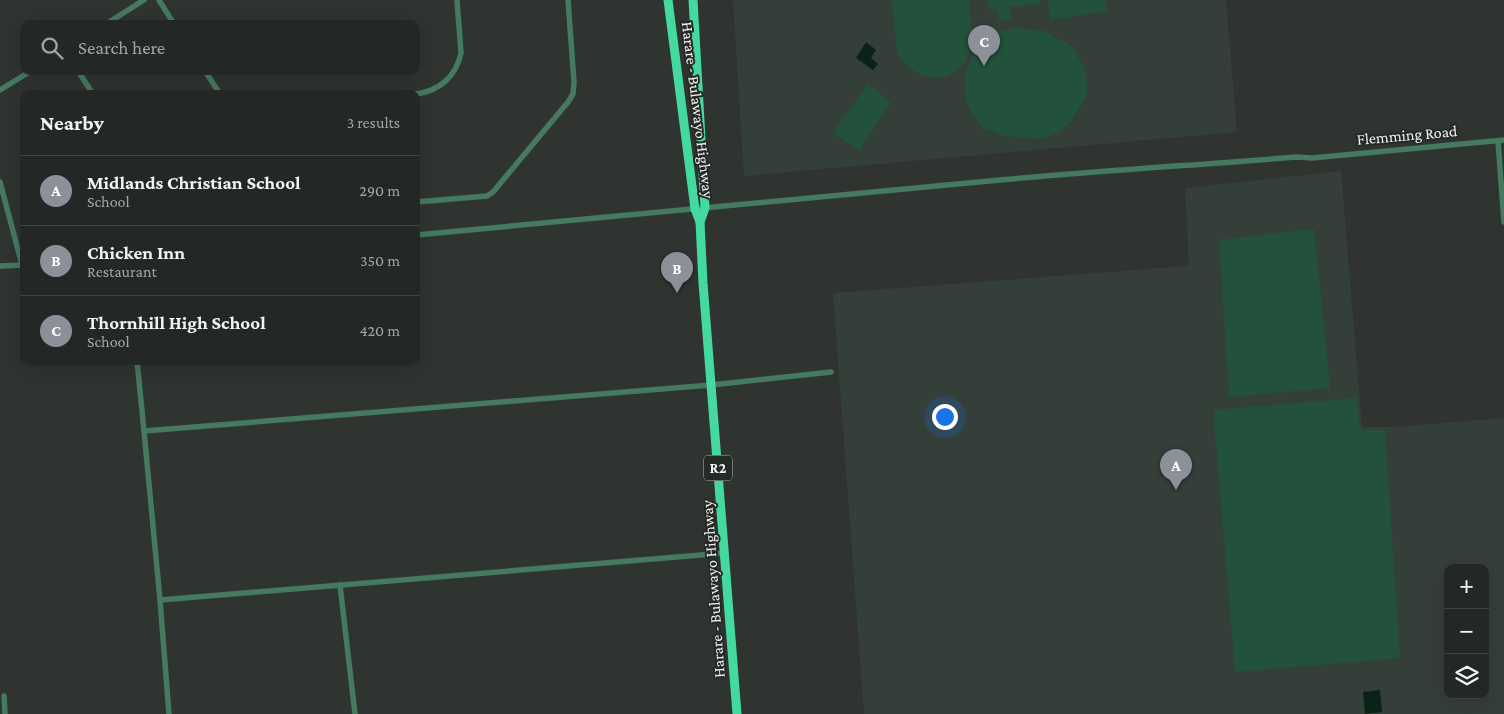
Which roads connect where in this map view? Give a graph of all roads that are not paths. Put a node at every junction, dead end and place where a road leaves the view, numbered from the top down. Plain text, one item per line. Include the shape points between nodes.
1 (144, 0) edge
2 (159, 0) edge
3 (457, 0) edge
4 (568, 0) edge
5 (668, 0) edge
6 (693, 0) edge
7 (112, 20) edge
8 (172, 20) edge
9 (24, 75) edge
10 (81, 75) edge
11 (208, 75) edge
12 (0, 90) edge
13 (90, 90) edge
14 (217, 90) edge
15 (420, 93) edge
16 (1501, 140) edge
17 (0, 182) edge
18 (420, 202) edge
19 (700, 209) junction
20 (1504, 222) edge
21 (420, 235) edge
22 (20, 254) edge
23 (20, 265) edge
24 (0, 266) edge
25 (137, 365) edge
26 (830, 372) dead end
27 (711, 385) junction
28 (144, 431) junction
29 (725, 553) junction
30 (340, 585) junction
31 (160, 600) junction
32 (4, 696) dead end
33 (5, 714) edge
34 (169, 714) edge
35 (355, 714) edge
36 (738, 714) edge

1 - 7 street
2 - 8 street
3 - 15 street via 461,53 456,70 440,87
4 - 18 street via 574,82 568,102 493,192 487,196
5 - 19 highway, Harare - Bulawayo Highway / R2
6 - 19 highway, Harare - Bulawayo Highway / R2
9 - 12 street
10 - 13 street
11 - 14 street
16 - 19 street, Flemming Road via 1312,158 1010,179
16 - 20 street
17 - 22 street
19 - 21 street, Flemming Road
19 - 27 highway, Harare - Bulawayo Highway / R2
23 - 24 street
25 - 28 street
26 - 27 street
27 - 28 street
27 - 29 highway, Harare - Bulawayo Highway / R2
28 - 31 street
29 - 30 street
29 - 36 highway, Harare - Bulawayo Highway / R2
30 - 31 street
30 - 35 street
31 - 34 street
32 - 33 street

